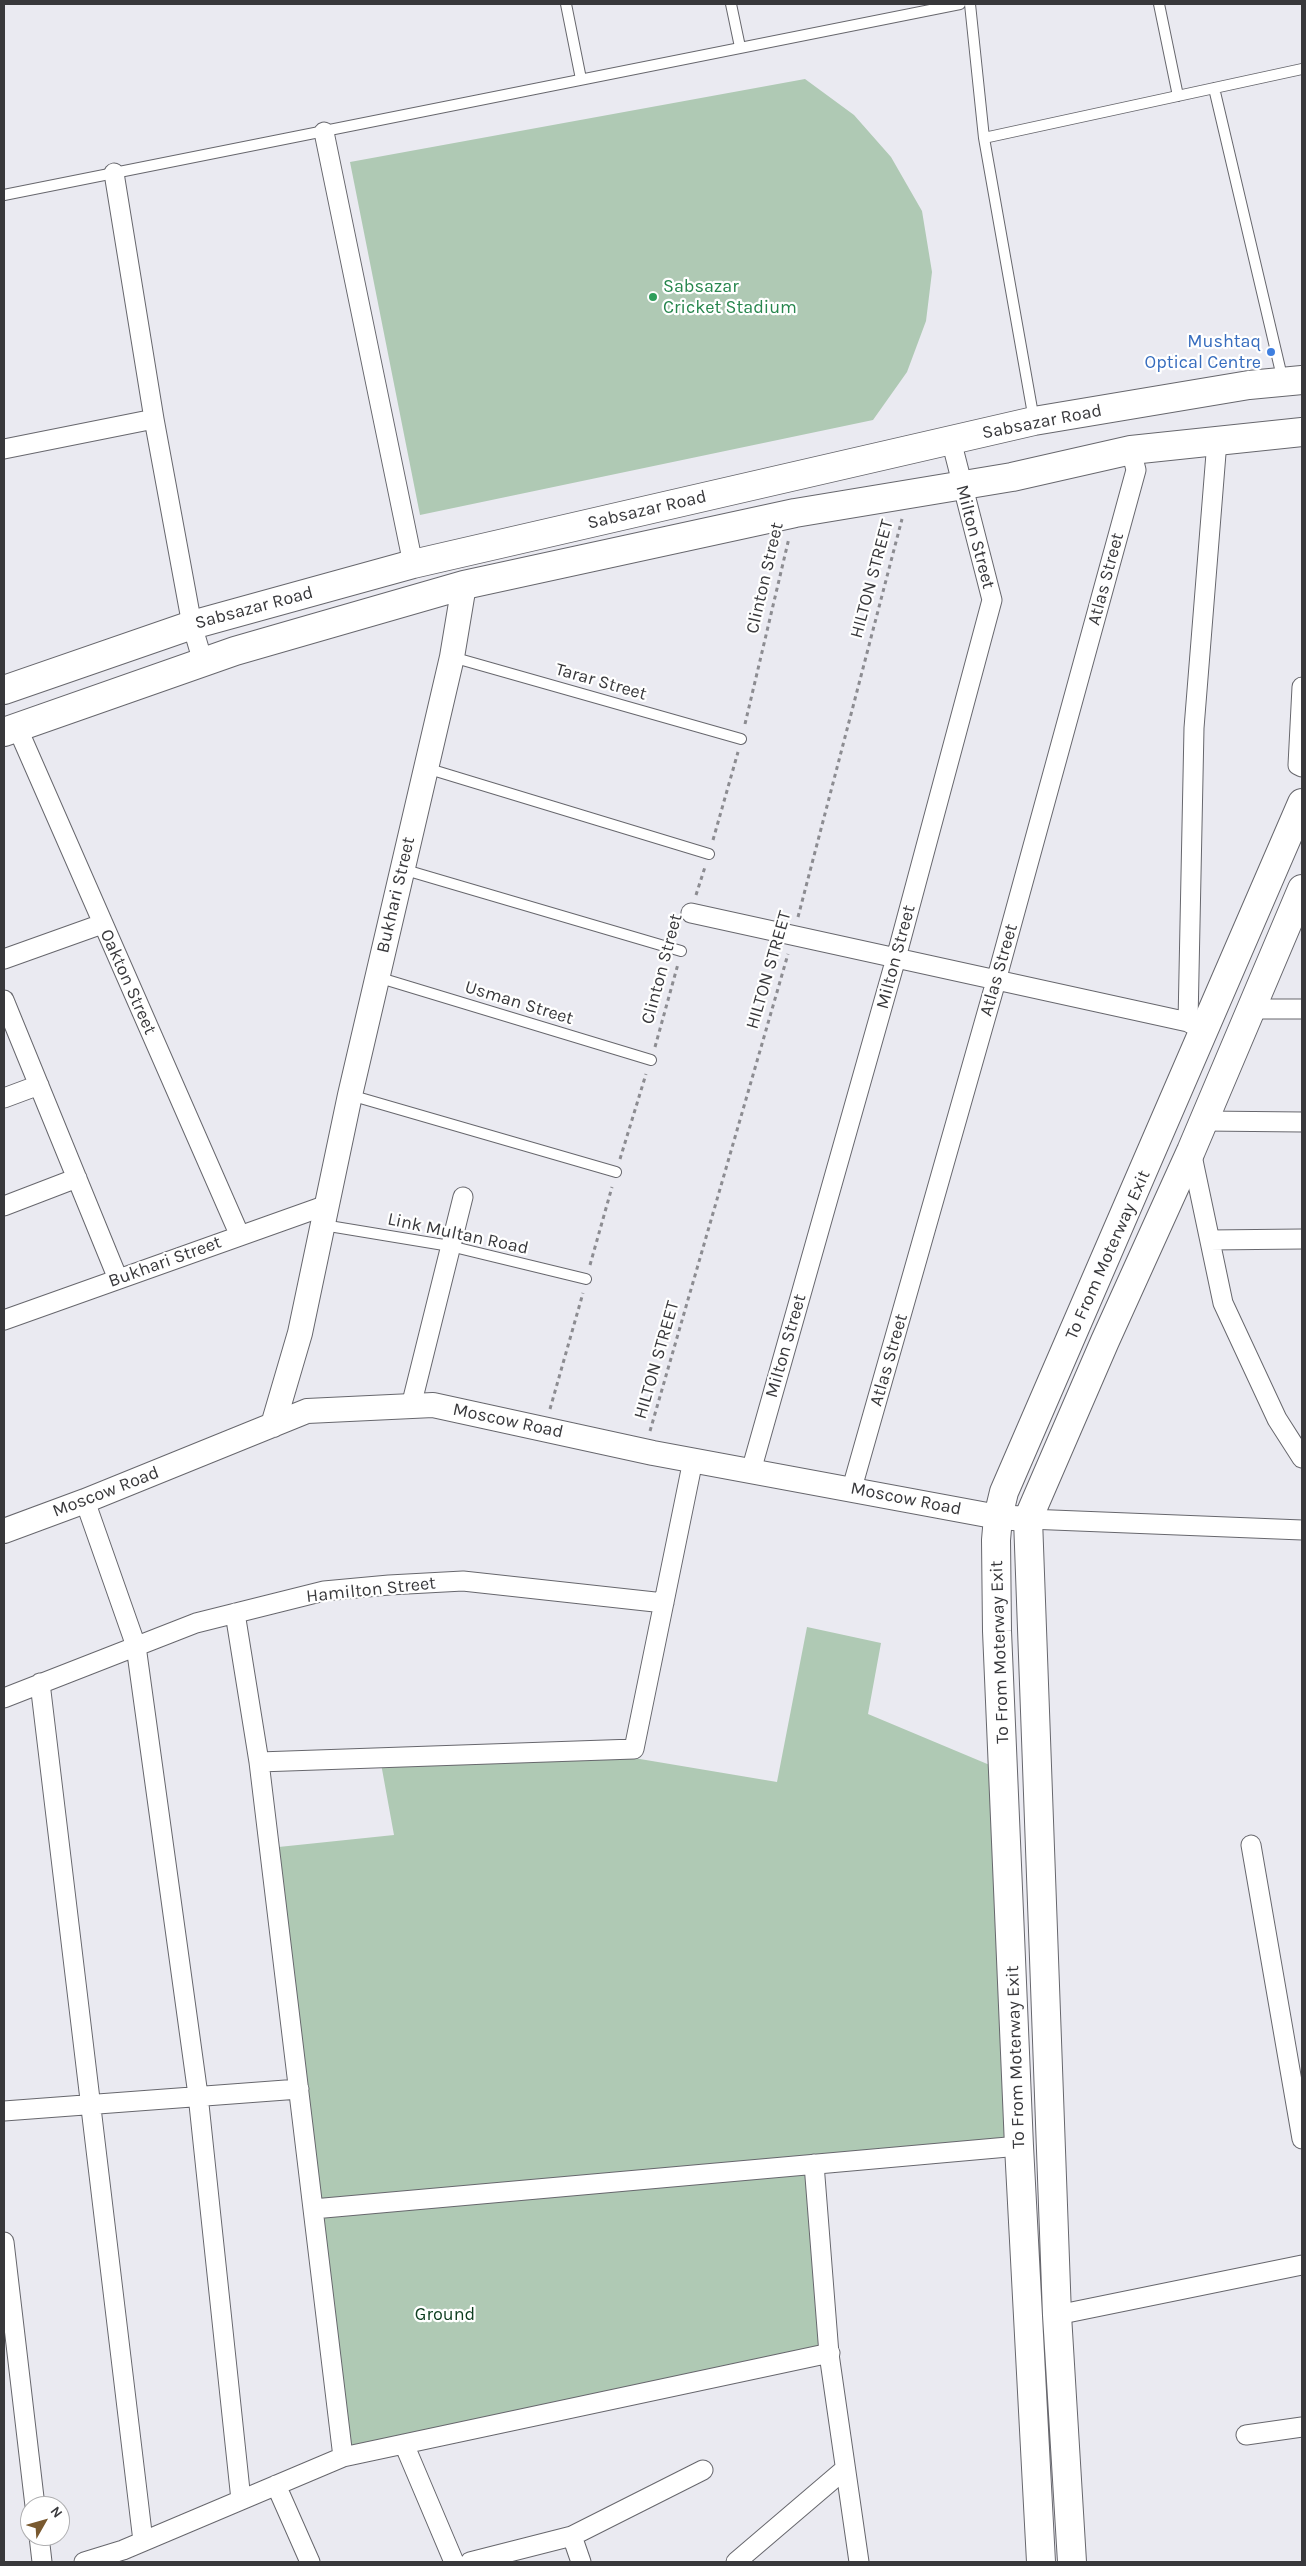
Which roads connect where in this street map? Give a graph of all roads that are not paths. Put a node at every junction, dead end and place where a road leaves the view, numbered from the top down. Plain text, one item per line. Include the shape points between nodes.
1 (566, 4) edge
2 (731, 4) edge
3 (960, 4) edge
4 (970, 4) edge
5 (1159, 4) edge
6 (740, 47) junction
7 (1302, 70) edge
8 (582, 79) junction
9 (1214, 88) junction
10 (1178, 96) junction
11 (324, 132) junction
12 (984, 138) junction
13 (114, 173) junction
14 (4, 195) edge
15 (1293, 380) edge
16 (154, 419) junction
17 (1034, 421) junction
18 (1302, 432) edge
19 (951, 440) junction
20 (1217, 441) junction
21 (4, 449) edge
22 (1131, 450) junction
23 (961, 485) junction
24 (413, 564) junction
25 (464, 584) junction
26 (192, 625) junction
27 (452, 657) junction
28 (203, 662) junction
29 (1302, 687) edge
30 (4, 690) edge
31 (10, 730) edge
32 (741, 739) road end
33 (1302, 767) edge
34 (426, 768) junction
35 (1302, 803) edge
36 (709, 854) road end
37 (402, 869) junction
38 (1302, 889) edge
39 (691, 913) road end
40 (102, 924) junction
41 (682, 952) road end
42 (896, 958) junction
43 (4, 959) edge
44 (377, 977) junction
45 (996, 981) junction
46 (4, 1000) edge
47 (1251, 1009) junction
48 (1302, 1009) edge
49 (1195, 1026) junction
50 (651, 1060) road end
51 (39, 1085) junction
52 (350, 1095) junction
53 (4, 1098) edge
54 (1204, 1121) junction
55 (1302, 1122) edge
56 (1191, 1151) junction
57 (616, 1172) road end
58 (77, 1178) junction
59 (463, 1197) dead end
60 (4, 1206) edge
61 (325, 1215) junction
62 (240, 1236) junction
63 (1302, 1238) edge
64 (1210, 1240) junction
65 (450, 1246) junction
66 (118, 1279) junction
67 (586, 1279) road end
68 (4, 1320) edge
69 (411, 1406) junction
70 (273, 1425) junction
71 (1302, 1458) edge
72 (693, 1460) junction
73 (751, 1471) junction
74 (852, 1488) junction
75 (85, 1501) junction
76 (998, 1517) junction
77 (1028, 1519) junction
78 (1302, 1530) edge
79 (4, 1531) edge
80 (664, 1602) junction
81 (235, 1613) junction
82 (136, 1646) junction
83 (40, 1683) junction
84 (4, 1698) edge
85 (259, 1762) junction
86 (1251, 1845) dead end
87 (299, 2089) junction
88 (198, 2095) junction
89 (92, 2105) junction
90 (4, 2112) edge
91 (1302, 2139) edge
92 (1019, 2146) junction
93 (814, 2164) junction
94 (313, 2209) junction
95 (4, 2242) edge
96 (1302, 2266) edge
97 (1057, 2315) junction
98 (830, 2353) junction
99 (1302, 2427) edge
100 (1246, 2435) dead end
101 (404, 2444) junction
102 (343, 2457) junction
103 (845, 2469) junction
104 (703, 2470) dead end
105 (276, 2485) junction
106 (34, 2496) edge
107 (241, 2500) junction
108 (572, 2536) junction
109 (143, 2542) junction
110 (40, 2546) edge
111 (42, 2562) edge
112 (84, 2562) edge
113 (310, 2562) edge
114 (454, 2562) edge
115 (470, 2562) edge
116 (581, 2562) edge
117 (736, 2562) edge
118 (859, 2562) edge
119 (1041, 2562) edge
120 (1072, 2562) edge

1 - 8 lane
2 - 6 lane
3 - 6 lane
4 - 12 lane
5 - 10 lane
6 - 8 lane
7 - 9 lane
8 - 11 lane
9 - 10 lane
9 - 15 lane
10 - 12 lane
11 - 13 lane
11 - 24 street
12 - 17 lane
13 - 14 lane
13 - 16 street
15 - 17 main road, Sabsazar Road
16 - 21 street
16 - 26 street
17 - 19 main road, Sabsazar Road
18 - 20 main road, Sabsazar Road
19 - 23 street, Milton Street
19 - 24 main road, Sabsazar Road
20 - 22 main road, Sabsazar Road
20 - 49 street via 1194,728
22 - 23 main road, Sabsazar Road
22 - 45 street, Atlas Street via 1136,470
23 - 25 main road, Sabsazar Road via 795,513
23 - 42 street, Milton Street via 992,600
24 - 26 main road, Sabsazar Road
25 - 27 street, Bukhari Street
25 - 28 main road, Sabsazar Road
26 - 28 street
26 - 30 main road, Sabsazar Road
27 - 32 lane, Tarar Street
27 - 34 street, Bukhari Street
28 - 31 main road, Sabsazar Road
29 - 33 street via 1298,765
31 - 40 street, Oakton Street
34 - 36 lane
34 - 37 street, Bukhari Street
35 - 49 main road, To From Moterway Exit
37 - 41 lane
37 - 44 street, Bukhari Street
38 - 47 main road, To From Moterway Exit
39 - 42 street
40 - 43 street
40 - 62 street, Oakton Street
42 - 45 street
42 - 73 street, Milton Street
44 - 50 lane, Usman Street
44 - 52 street, Bukhari Street
45 - 49 street
45 - 74 street, Atlas Street
46 - 51 street
47 - 48 street
47 - 54 main road, To From Moterway Exit
49 - 76 main road, To From Moterway Exit via 1155,1148 1004,1492
51 - 53 street
51 - 58 street
52 - 57 lane
52 - 61 street, Bukhari Street
54 - 55 street
54 - 56 main road, To From Moterway Exit
56 - 64 street
56 - 77 main road, To From Moterway Exit
58 - 60 street
58 - 66 street
59 - 65 street
61 - 62 street, Bukhari Street
61 - 65 lane, Link Multan Road
61 - 70 street, Bukhari Street via 300,1333
62 - 66 street, Bukhari Street
63 - 64 street
64 - 71 street via 1223,1303 1277,1419
65 - 67 lane, Link Multan Road
65 - 69 street
66 - 68 street, Bukhari Street
69 - 70 street, Moscow Road via 307,1412
69 - 72 street, Moscow Road via 433,1405
70 - 75 street, Moscow Road
72 - 73 street, Moscow Road
72 - 80 street
73 - 74 street, Moscow Road
74 - 76 street, Moscow Road
75 - 79 street, Moscow Road
75 - 82 street
76 - 77 street, Moscow Road
76 - 92 main road, To From Moterway Exit via 997,1631
77 - 78 street
77 - 97 main road, To From Moterway Exit
80 - 81 street, Hamilton Street via 463,1581 324,1591
80 - 85 street via 634,1749
81 - 82 street, Hamilton Street
81 - 85 street
82 - 83 street, Hamilton Street
82 - 88 street
83 - 84 street, Hamilton Street
83 - 89 street
85 - 87 street
86 - 91 street
87 - 88 street
87 - 94 street
88 - 89 street
88 - 107 street
89 - 90 street
89 - 109 street
92 - 93 street
92 - 119 main road, To From Moterway Exit
93 - 94 street
93 - 98 street
94 - 102 street
95 - 106 street
96 - 97 street
97 - 120 main road, To From Moterway Exit
98 - 101 street
98 - 103 street
99 - 100 street
101 - 102 street
101 - 114 street
102 - 105 street
103 - 117 street
103 - 118 street
104 - 108 street
105 - 107 street
105 - 113 street
107 - 109 street
108 - 115 street
108 - 116 street
109 - 112 street
110 - 111 street

